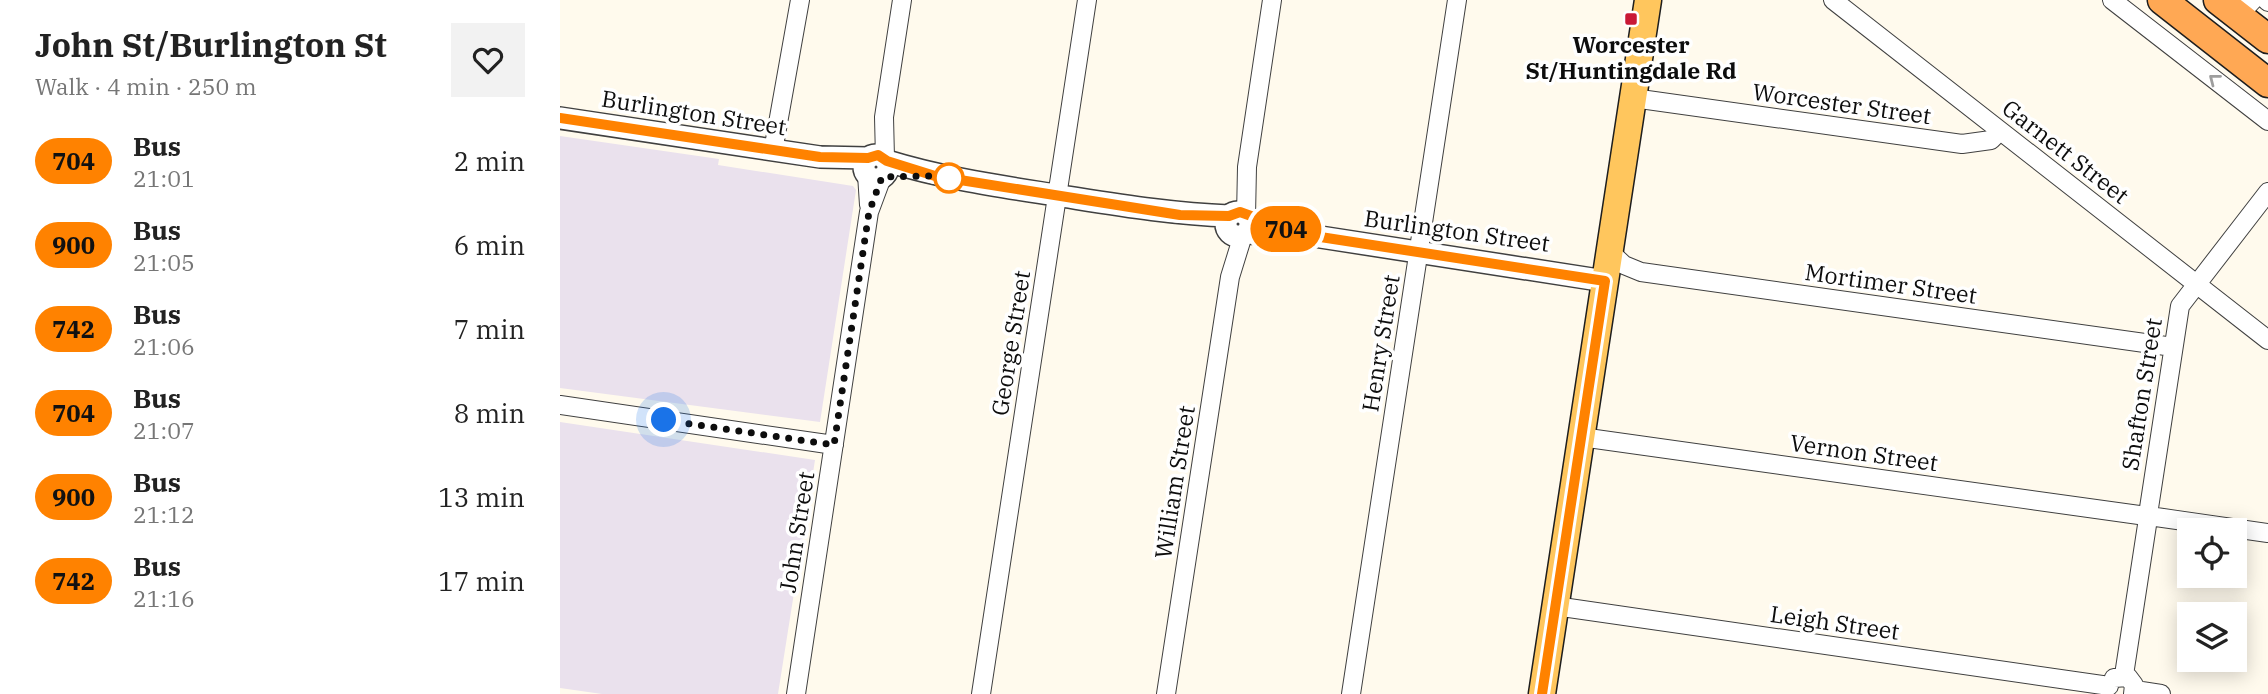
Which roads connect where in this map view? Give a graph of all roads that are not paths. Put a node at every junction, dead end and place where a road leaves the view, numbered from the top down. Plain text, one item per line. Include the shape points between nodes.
1 (800, 0) edge
2 (902, 0) edge
3 (1087, 0) edge
4 (1272, 0) edge
5 (1457, 0) edge
6 (1648, 0) edge
7 (1833, 0) edge
8 (2112, 0) edge
9 (2162, 0) edge
10 (2236, 5) edge
11 (2268, 39) edge
12 (2268, 83) edge
13 (1633, 98) junction
14 (560, 118) edge
15 (2268, 121) edge
16 (2000, 131) junction
17 (773, 150) junction
18 (876, 166) junction
19 (2268, 192) edge
20 (1057, 195) junction
21 (1238, 224) junction
22 (1419, 251) junction
23 (1609, 251) junction
24 (1605, 281) junction
25 (2196, 284) junction
26 (2268, 340) edge
27 (2173, 346) junction
28 (560, 405) edge
29 (1581, 437) junction
30 (834, 445) junction
31 (2148, 516) junction
32 (2268, 533) edge
33 (1555, 606) junction
34 (2124, 676) junction
35 (2109, 690) edge
36 (2134, 692) edge
37 (796, 694) edge
38 (981, 694) edge
39 (1166, 694) edge
40 (1351, 694) edge
41 (1542, 694) edge
42 (2161, 694) edge

1 - 17 street
2 - 18 street, John Street
3 - 20 street, George Street
4 - 21 street, William Street
5 - 22 street, Henry Street
6 - 13 main road
7 - 16 street, Garnett Street
15 -> 8 street
9 - 12 highway
10 - 11 highway
13 - 16 street, Worcester Street via 1962,144 1991,139
13 - 23 main road
14 - 17 street, Burlington Street
16 - 25 street, Garnett Street
17 - 18 street, Burlington Street
18 - 20 street, Burlington Street
18 - 30 street, John Street
19 - 25 street, Shafton Street
20 - 21 street, Burlington Street
20 - 38 street, George Street
21 - 22 street, Burlington Street
21 - 39 street, William Street
22 - 24 street, Burlington Street
22 - 40 street, Henry Street
23 - 24 main road
23 - 27 street, Mortimer Street via 1641,272
24 - 29 main road
25 - 26 street, Garnett Street
25 - 27 street, Shafton Street via 2180,306
27 - 31 street, Shafton Street
28 - 30 street
29 - 31 street, Vernon Street
29 - 33 main road
30 - 37 street, John Street
31 - 32 street, Vernon Street
31 - 34 street, Shafton Street
33 - 35 street, Leigh Street
33 - 41 main road
34 - 35 street via 2114,678
34 - 36 street via 2133,682
36 - 42 street

